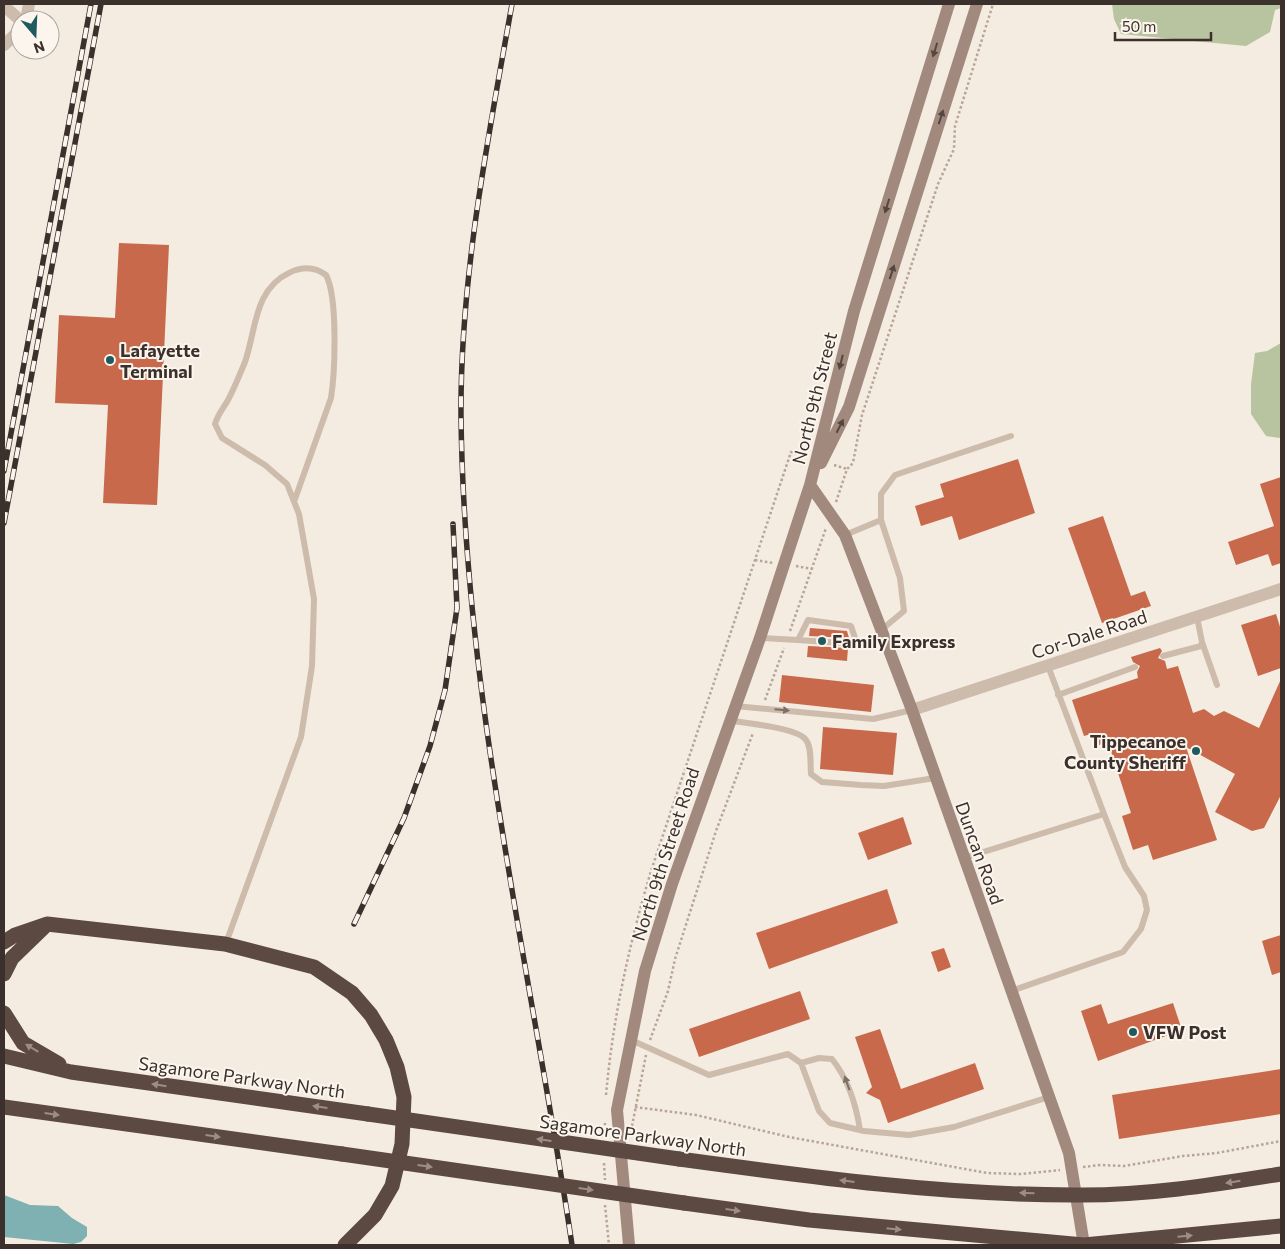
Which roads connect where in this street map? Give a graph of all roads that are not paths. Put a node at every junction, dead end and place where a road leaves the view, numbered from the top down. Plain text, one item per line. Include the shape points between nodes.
1 (949, 4) edge
2 (977, 4) edge
3 (1011, 436) dead end
4 (810, 485) junction
5 (295, 499) junction
6 (881, 520) junction
7 (845, 535) junction
8 (1280, 590) edge
9 (1197, 617) junction
10 (882, 635) junction
11 (760, 638) junction
12 (798, 640) junction
13 (1202, 642) junction
14 (857, 644) junction
15 (1163, 656) dead end
16 (1048, 666) junction
17 (1135, 667) dead end
18 (1217, 684) dead end
19 (1058, 695) junction
20 (734, 706) junction
21 (912, 710) junction
22 (729, 720) junction
23 (935, 778) junction
24 (1104, 814) junction
25 (964, 858) junction
26 (47, 924) junction
27 (4, 942) edge
28 (226, 944) junction
29 (4, 974) edge
30 (1010, 991) junction
31 (4, 1013) edge
32 (630, 1040) junction
33 (4, 1056) edge
34 (801, 1063) junction
35 (71, 1072) junction
36 (1049, 1097) junction
37 (4, 1107) edge
38 (860, 1130) junction
39 (1281, 1174) edge
40 (1076, 1196) junction
41 (1281, 1226) edge
42 (345, 1245) edge
43 (629, 1245) edge
44 (1084, 1245) edge

1 -> 4 main road, North 9th Street via 854,312
4 -> 2 main road, North 9th Street via 849,407
3 - 6 lane via 895,475 881,494
4 - 7 main road, Duncan Road
4 - 11 main road, North 9th Street Road
5 - 5 lane via 287,484 266,465 222,438 215,424 244,363 268,291 296,269 312,269 326,275 331,291 334,380 331,398
5 - 28 lane via 314,600 312,666 301,737
6 - 7 lane
6 - 10 lane via 900,578 904,611
7 - 10 main road, Duncan Road
8 - 9 street, Cor-Dale Road
9 - 13 lane
9 - 16 street, Cor-Dale Road
10 - 14 lane
10 - 21 main road, Duncan Road
11 - 12 lane
11 - 20 main road, North 9th Street Road
12 - 14 lane
12 - 14 lane via 808,620 851,626
13 - 15 lane via 1201,646
13 - 18 lane
16 - 19 lane
16 - 21 street, Cor-Dale Road
17 - 19 lane
19 - 24 lane
20 -> 21 lane via 873,719
20 - 22 main road, North 9th Street Road
21 - 23 main road, Duncan Road
22 - 23 lane via 792,731 806,738 811,774 822,782 884,786
22 - 32 main road, North 9th Street Road via 645,971
23 - 25 main road, Duncan Road
24 - 25 lane
24 - 30 lane via 1125,867 1144,896 1147,910 1141,929 1123,952
25 - 30 main road, Duncan Road
26 - 27 highway
26 - 28 highway
26 - 29 highway via 12,958
28 - 42 highway via 314,967 352,993 371,1015 397,1067 404,1097 402,1144 392,1186 375,1214
30 - 36 main road, Duncan Road
35 -> 31 highway via 23,1043
32 - 34 lane via 709,1075 788,1054
32 - 43 main road, North 9th Street Road via 616,1110
33 - 35 highway, Sagamore Parkway North
34 - 38 lane via 820,1112 830,1123
38 -> 34 lane via 843,1073 832,1059 819,1058
40 -> 35 highway, Sagamore Parkway North, bridge via 909,1189
36 - 38 lane via 954,1127 909,1134
36 - 40 main road, Duncan Road via 1069,1153
37 -> 44 highway, bridge via 684,1204 838,1223
39 -> 40 highway, Sagamore Parkway North via 1196,1188
40 - 44 main road, Duncan Road
44 -> 41 highway

